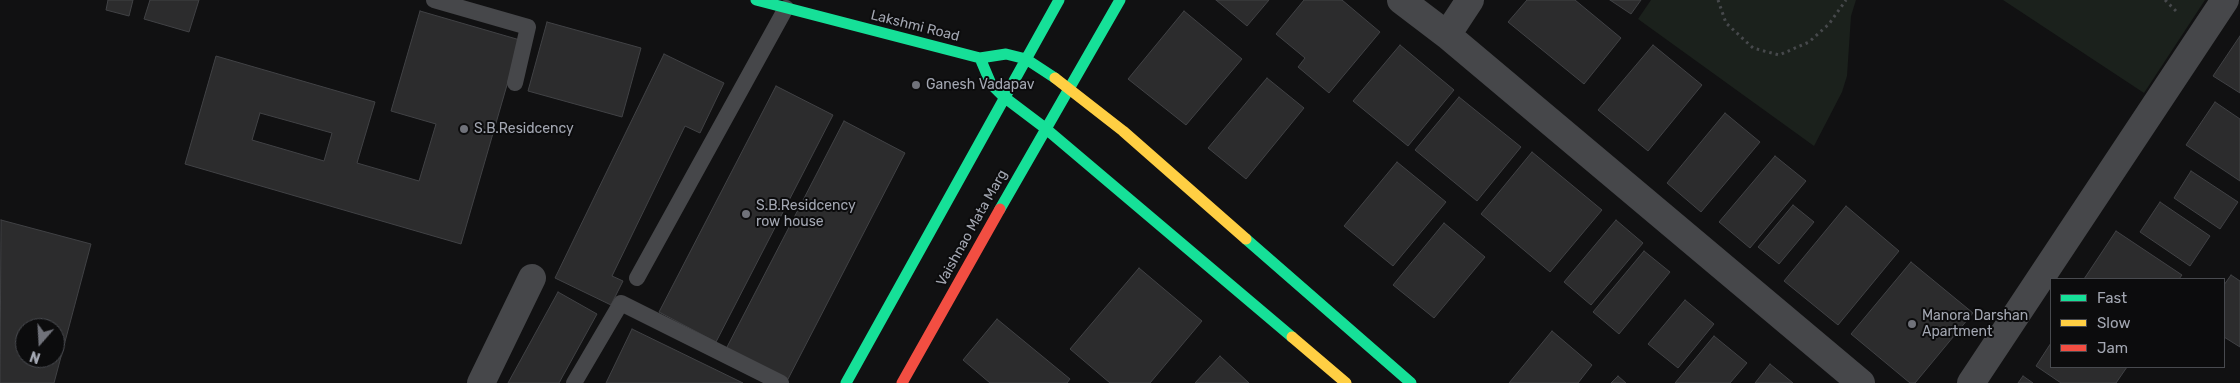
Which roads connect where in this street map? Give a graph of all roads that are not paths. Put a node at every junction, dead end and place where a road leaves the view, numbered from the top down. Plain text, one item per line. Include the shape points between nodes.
1 (434, 0) edge
2 (756, 0) edge
3 (1059, 0) edge
4 (1120, 0) edge
5 (1401, 0) edge
6 (1470, 0) edge
7 (2225, 0) edge
8 (787, 4) edge
9 (1447, 34) junction
10 (980, 58) junction
11 (1026, 59) junction
12 (515, 83) dead end
13 (1069, 88) junction
14 (1004, 97) junction
15 (1045, 128) junction
16 (532, 278) dead end
17 (637, 278) dead end
18 (481, 383) edge
19 (574, 383) edge
20 (780, 383) edge
21 (846, 383) edge
22 (902, 383) edge
23 (1346, 383) edge
24 (1411, 383) edge
25 (1861, 383) edge
26 (1971, 383) edge

1 - 12 lane via 528,27
2 - 8 main road, Lakshmi Road
3 - 11 main road
4 - 13 main road, Vaishnao Mata Marg
5 - 9 street
6 - 9 street
7 - 26 street
8 - 10 main road, Lakshmi Road
8 - 17 lane
9 - 25 street
10 - 11 main road, Lakshmi Road via 1006,54
10 - 14 main road via 990,84
11 - 13 main road
11 - 14 main road
13 - 15 main road, Vaishnao Mata Marg
13 - 24 main road via 1123,131
14 - 15 main road
14 - 21 main road
15 - 22 main road, Vaishnao Mata Marg
15 - 23 main road
16 - 18 street
19 - 20 lane via 621,303

